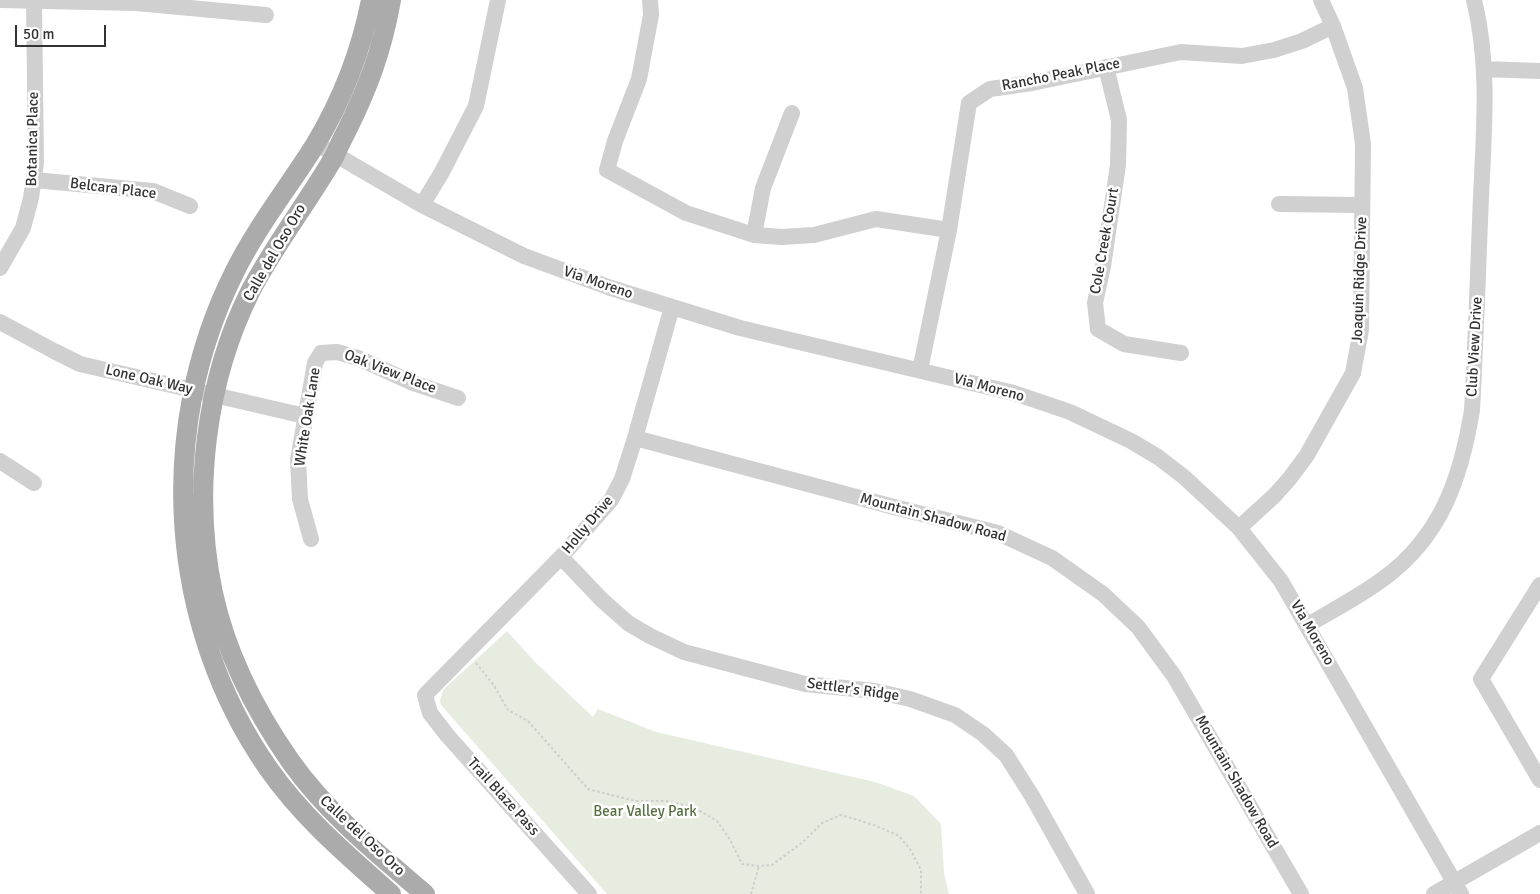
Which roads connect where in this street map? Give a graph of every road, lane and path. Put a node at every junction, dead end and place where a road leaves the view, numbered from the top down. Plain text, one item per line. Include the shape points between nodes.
1 (0, 0) edge
2 (371, 0) edge
3 (391, 0) edge
4 (498, 0) edge
5 (650, 0) edge
6 (1321, 0) edge
7 (1474, 0) edge
8 (34, 2) junction
9 (266, 15) dead end
10 (1333, 26) junction
11 (1106, 67) junction
12 (1484, 69) junction
13 (1540, 71) edge
14 (792, 113) dead end
15 (316, 143) junction
16 (335, 155) junction
17 (34, 180) junction
18 (1279, 204) dead end
19 (422, 205) junction
20 (1362, 205) junction
21 (190, 206) dead end
22 (949, 230) junction
23 (754, 235) junction
24 (0, 268) edge
25 (672, 307) junction
26 (0, 322) edge
27 (1182, 353) dead end
28 (321, 354) joint
29 (920, 370) junction
30 (194, 390) junction
31 (214, 396) junction
32 (458, 398) dead end
33 (305, 416) junction
34 (635, 438) junction
35 (0, 461) edge
36 (34, 483) dead end
37 (1239, 528) junction
38 (311, 540) dead end
39 (561, 557) junction
40 (1540, 585) edge
41 (1308, 625) junction
42 (468, 654) junction
43 (237, 666) junction
44 (217, 672) junction
45 (426, 695) joint
46 (1540, 780) edge
47 (1540, 833) edge
48 (759, 866) junction
49 (1458, 888) edge
50 (391, 894) edge
51 (425, 894) edge
52 (589, 894) edge
53 (751, 894) edge
54 (920, 894) edge
55 (1087, 894) edge
56 (1301, 894) edge
57 (1434, 894) edge

1 - 8 street
2 - 15 main road, Calle del Oso Oro via 357,57
3 - 16 main road, Calle del Oso Oro via 373,72
4 - 19 street via 476,106
5 - 23 street via 651,15 639,79 607,170 686,213
6 - 10 street, Joaquin Ridge Drive
7 - 12 street, Club View Drive
8 - 9 street via 136,3
8 - 17 street, Botanica Place
10 - 11 street, Rancho Peak Place via 1302,41 1242,56 1180,52
10 - 20 street, Joaquin Ridge Drive via 1355,88 1363,144
11 - 22 street, Rancho Peak Place via 990,89 970,103
11 - 27 street, Cole Creek Court via 1119,120 1118,165 1104,266 1095,303 1098,329 1124,344
12 - 13 street
12 - 41 street, Club View Drive via 1472,402 1460,467 1442,513 1414,552 1384,579
14 - 23 street via 762,188
15 - 16 street, Via Moreno
15 - 30 main road, Calle del Oso Oro via 234,272 207,338
16 - 19 street, Via Moreno
16 - 31 main road, Calle del Oso Oro via 251,291
17 - 21 street, Belcara Place via 154,191
17 - 24 street, Botanica Place via 23,228
18 - 20 street
19 - 25 street, Via Moreno via 524,256
20 - 37 street, Joaquin Ridge Drive via 1361,330 1353,373 1290,478
22 - 23 street via 876,219 814,235
22 - 29 street, Rancho Peak Place
25 - 29 street, Via Moreno via 769,336
25 - 34 street, Holly Drive
26 - 30 street, Lone Oak Way via 80,364
28 - 32 street, Oak View Place via 337,352 358,358 413,383
28 - 33 street, White Oak Lane via 315,363
29 - 37 street, Via Moreno via 1014,393 1100,425 1158,457
30 - 31 street, Lone Oak Way
30 - 44 main road, Calle del Oso Oro via 183,470 186,550 199,620
31 - 33 street, Lone Oak Way
31 - 43 main road, Calle del Oso Oro via 204,480 204,524 213,593
33 - 38 street, White Oak Lane via 298,460 300,499
34 - 39 street, Holly Drive via 622,479 611,500
34 - 56 street, Mountain Shadow Road via 998,533 1052,558 1104,594 1138,628 1174,676
35 - 36 street
37 - 41 street, Via Moreno via 1281,581
39 - 42 street, Holly Drive
39 - 55 street, Settler's Ridge via 628,623 684,652 805,684 910,699 955,715 1006,755
40 - 46 street via 1481,679
41 - 49 street, Via Moreno
42 - 45 street, Holly Drive
42 - 48 path via 493,684 508,710 528,721 588,788 635,801 666,800 693,807 716,822 729,838 742,864
43 - 44 main road
43 - 51 main road, Calle del Oso Oro via 264,721 315,793
44 - 50 main road, Calle del Oso Oro via 231,704 268,768 325,836
45 - 52 street, Trail Blaze Pass via 430,713 447,735
47 - 49 street
48 - 53 path
48 - 54 path via 772,865 822,823 841,815 898,836 910,849 921,870
49 - 57 street

